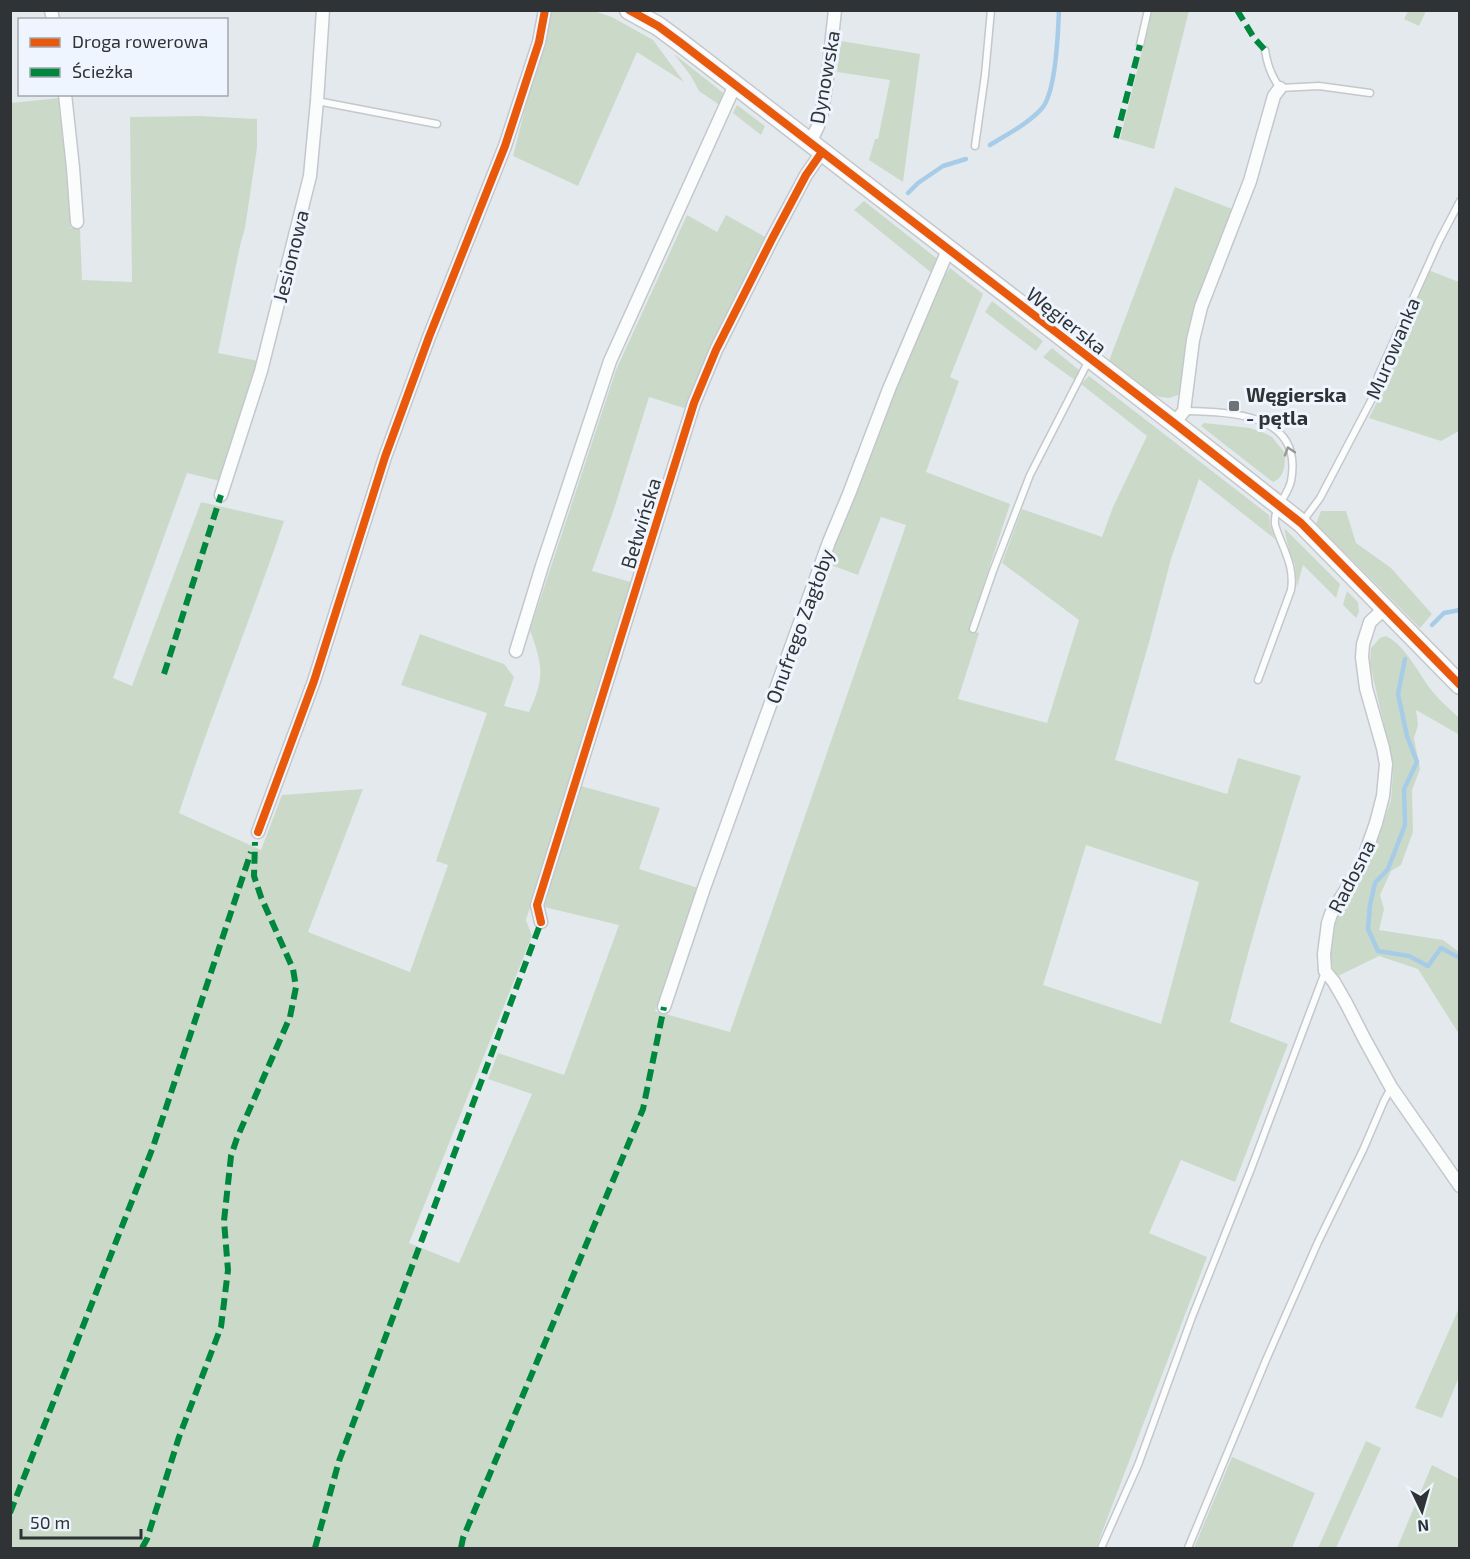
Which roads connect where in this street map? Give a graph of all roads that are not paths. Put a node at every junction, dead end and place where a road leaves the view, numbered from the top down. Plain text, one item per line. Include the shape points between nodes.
1 (323, 10) edge
2 (545, 10) edge
3 (630, 10) edge
4 (835, 10) edge
5 (991, 10) edge
6 (1148, 10) edge
7 (1140, 45) dead end
8 (1265, 50) dead end
9 (735, 85) junction
10 (1280, 88) junction
11 (1370, 93) dead end
12 (65, 96) edge
13 (317, 101) junction
14 (437, 124) dead end
15 (975, 146) dead end
16 (816, 147) junction
17 (1460, 201) edge
18 (77, 222) dead end
19 (948, 250) junction
20 (1090, 359) junction
21 (1179, 417) junction
22 (222, 495) dead end
23 (1278, 506) junction
24 (1301, 524) junction
25 (1384, 609) junction
26 (973, 629) dead end
27 (516, 651) dead end
28 (1258, 681) dead end
29 (1460, 685) edge
30 (258, 832) dead end
31 (541, 922) dead end
32 (1325, 971) junction
33 (664, 1007) dead end
34 (1391, 1087) junction
35 (1460, 1186) edge
36 (1101, 1548) edge
37 (1188, 1548) edge

1 - 13 street, Jesionowa
2 - 30 street via 539,42 505,146 389,446 314,681
3 - 9 main road, Węgierska via 658,26
4 - 16 street, Dynowska
5 - 15 lane
6 - 7 lane
8 - 10 lane via 1269,69
9 - 16 main road, Węgierska
9 - 27 street via 610,361
10 - 11 lane via 1319,87
10 - 21 street via 1274,96 1239,211 1201,307
12 - 18 street
13 - 14 lane
13 - 22 street, Jesionowa via 310,176 261,371
16 - 19 main road, Węgierska
16 - 31 street, Bełwińska via 806,175 716,350 694,403 537,904
17 - 24 lane, Murowanka via 1378,375 1374,395 1320,498
19 - 20 main road, Węgierska
19 - 33 street, Onufrego Zagłoby via 829,542
20 - 21 main road, Węgierska
20 - 26 lane via 1030,475
21 - 23 main road, Węgierska
23 -> 21 lane via 1290,484 1293,466 1290,447 1277,429 1252,417 1221,412
23 - 24 main road, Węgierska
23 - 28 lane via 1275,525 1291,565 1292,584
24 - 25 main road, Węgierska
25 - 29 main road, Węgierska
25 - 32 street, Radosna via 1370,622 1362,657 1366,688 1385,756 1383,796 1360,865 1328,923
32 - 34 street
32 - 36 lane via 1138,1464
34 - 35 street
34 - 37 lane via 1318,1242

